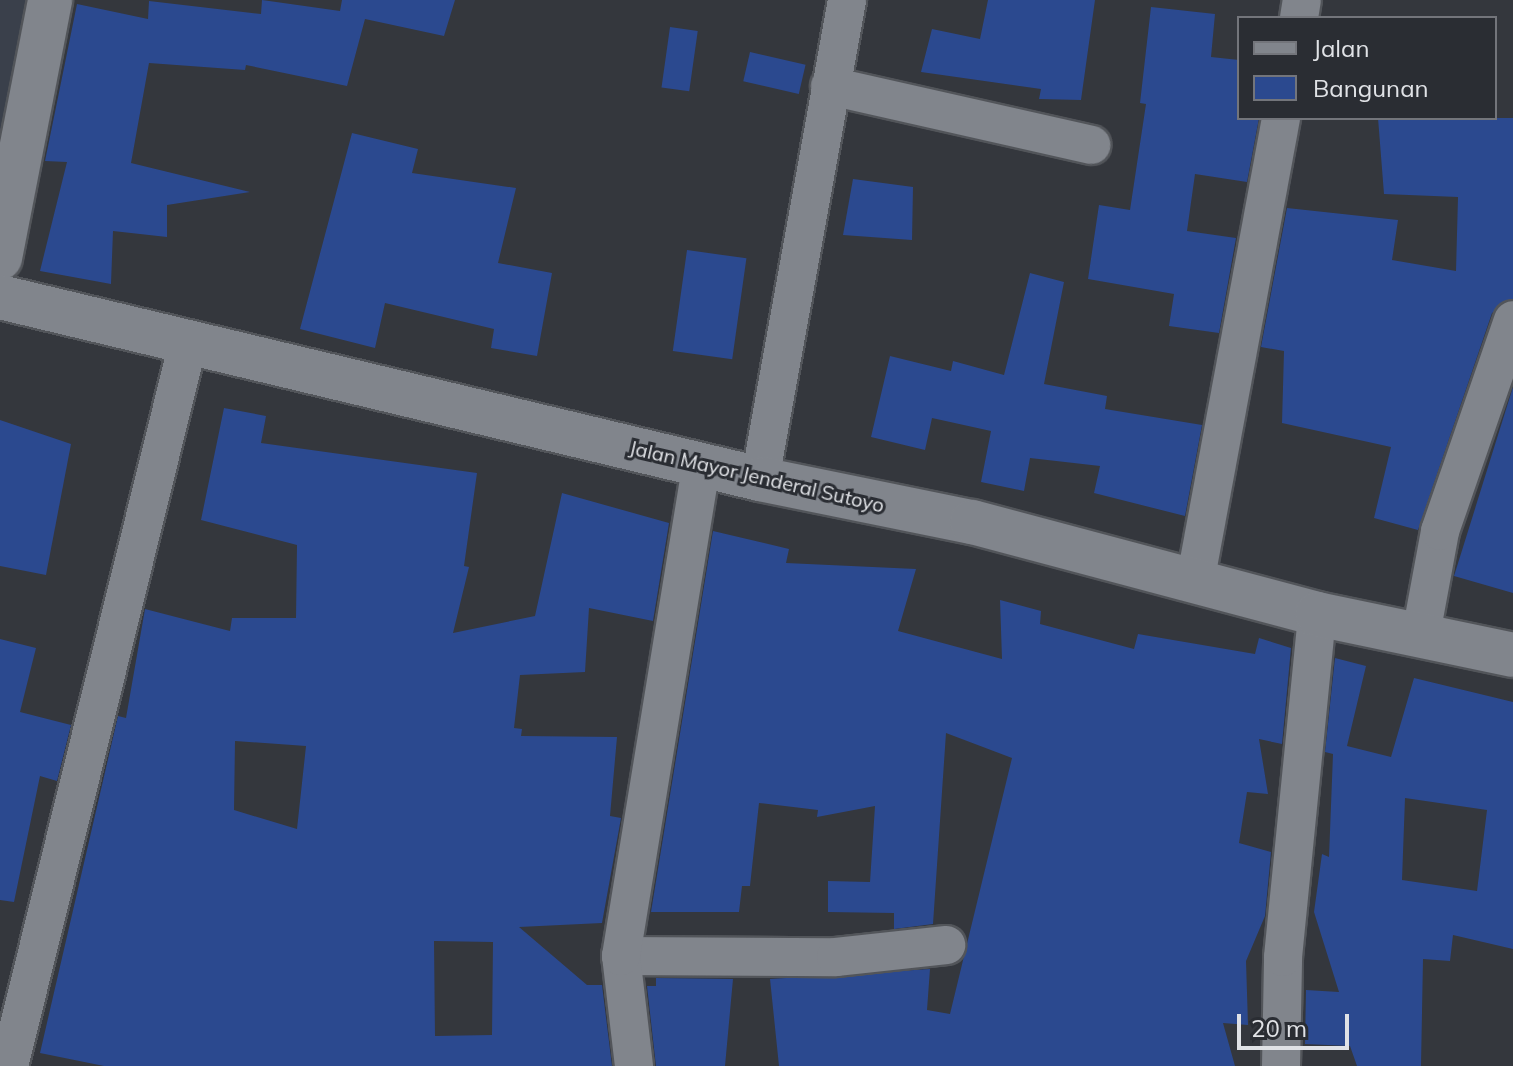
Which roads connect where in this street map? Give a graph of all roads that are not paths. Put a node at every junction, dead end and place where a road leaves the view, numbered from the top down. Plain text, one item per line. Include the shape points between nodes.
1 (50, 0) edge
2 (847, 0) edge
3 (830, 86) junction
4 (1281, 120) edge
5 (1091, 145) dead end
6 (0, 258) edge
7 (0, 297) edge
8 (1513, 320) edge
9 (188, 343) junction
10 (701, 465) junction
11 (760, 479) junction
12 (1196, 577) junction
13 (1317, 614) junction
14 (1421, 634) junction
15 (1513, 655) edge
16 (946, 945) dead end
17 (621, 956) junction
18 (8, 1049) edge
19 (634, 1066) edge
20 (1281, 1066) edge

1 - 6 main road
2 - 3 street
3 - 5 street
3 - 11 street
4 - 12 street
7 - 9 main road, Jalan Mayor Jenderal Sutoyo
8 - 14 street via 1440,531
9 - 10 main road, Jalan Mayor Jenderal Sutoyo
9 - 18 street
10 - 11 main road, Jalan Mayor Jenderal Sutoyo
10 - 17 street
11 - 12 main road, Jalan Mayor Jenderal Sutoyo via 972,522
12 - 13 main road, Jalan Mayor Jenderal Sutoyo
13 - 14 main road, Jalan Mayor Jenderal Sutoyo
13 - 20 street via 1283,957
14 - 15 main road, Jalan Mayor Jenderal Sutoyo
16 - 17 street via 836,957
17 - 19 street

